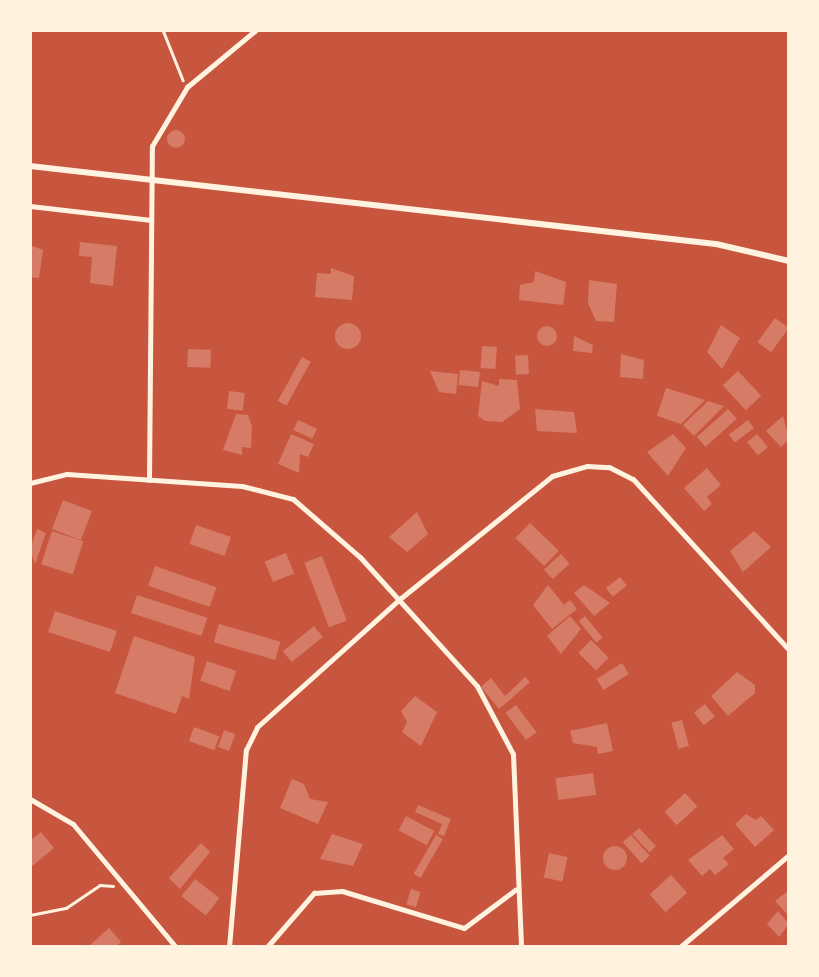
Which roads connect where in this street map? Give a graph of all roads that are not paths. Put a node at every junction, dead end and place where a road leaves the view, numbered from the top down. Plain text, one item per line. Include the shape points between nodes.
1 (256, 30) edge
2 (30, 166) edge
3 (151, 181) junction
4 (30, 206) edge
5 (151, 220) junction
6 (789, 262) edge
7 (149, 480) junction
8 (30, 482) edge
9 (401, 598) junction
10 (789, 650) edge
11 (30, 799) edge
12 (789, 854) edge
13 (515, 890) junction
14 (176, 947) edge
15 (229, 947) edge
16 (267, 947) edge
17 (521, 947) edge
18 (680, 947) edge

1 - 3 street via 186,87 158,130
2 - 3 street
3 - 5 street
3 - 6 street via 716,244
4 - 5 street
5 - 7 street
7 - 8 street via 67,474
7 - 9 street via 242,486 293,499
9 - 10 street via 552,476 609,467 633,479
9 - 13 street via 477,686 513,754 519,783
9 - 15 street via 257,727 246,750
11 - 14 street via 73,824
12 - 18 street
13 - 16 street via 464,928 342,891 314,893
13 - 17 street

